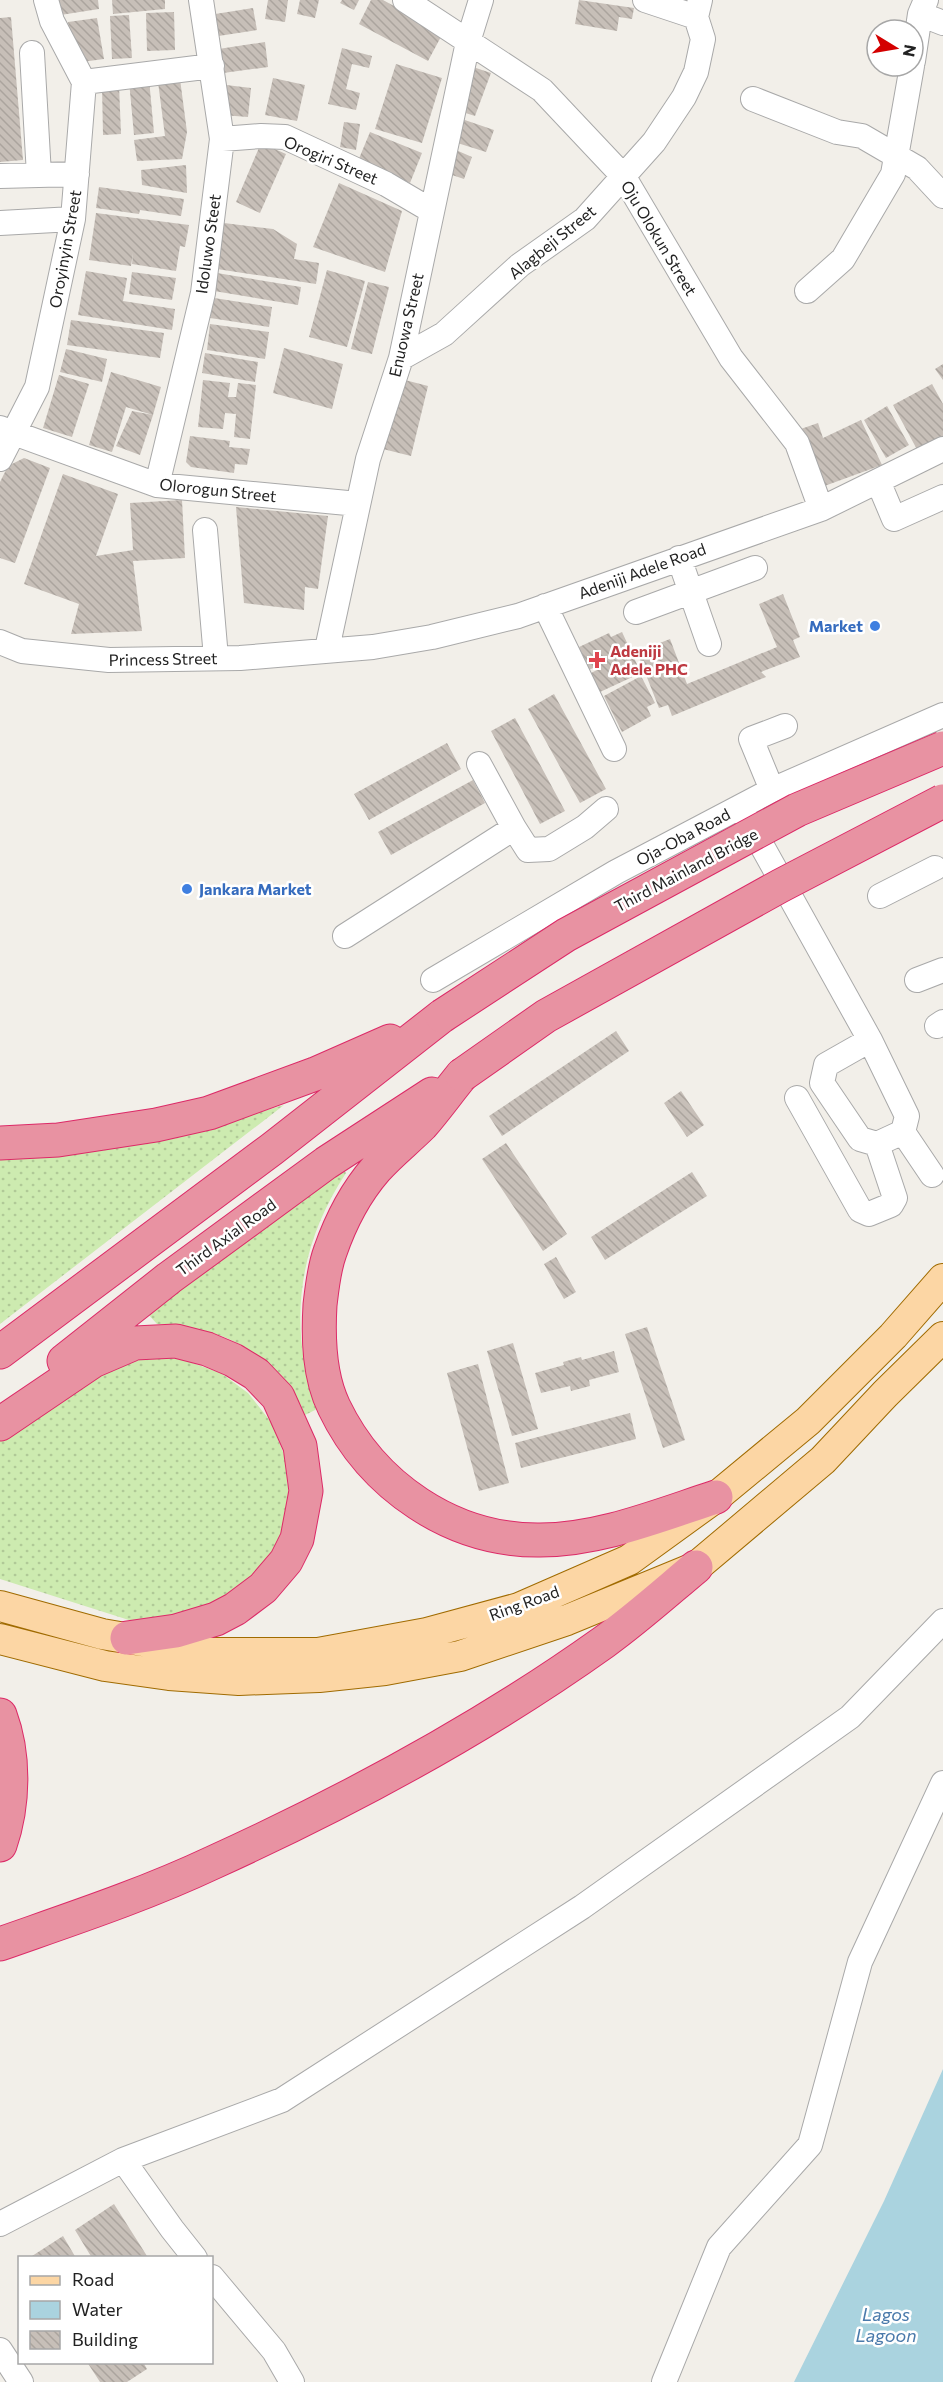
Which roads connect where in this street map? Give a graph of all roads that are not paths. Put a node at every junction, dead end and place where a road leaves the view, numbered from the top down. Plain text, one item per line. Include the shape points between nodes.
1 (46, 0) edge
2 (201, 0) edge
3 (405, 0) edge
4 (482, 0) edge
5 (645, 0) edge
6 (923, 7) edge
7 (698, 9) edge
8 (943, 23) edge
9 (468, 42) junction
10 (32, 53) dead end
11 (212, 66) junction
12 (910, 78) edge
13 (84, 82) junction
14 (753, 99) dead end
15 (222, 139) junction
16 (898, 157) junction
17 (77, 174) junction
18 (39, 175) junction
19 (0, 176) edge
20 (624, 177) junction
21 (943, 196) edge
22 (432, 211) junction
23 (73, 219) junction
24 (0, 223) edge
25 (807, 291) dead end
26 (401, 358) junction
27 (7, 431) edge
28 (943, 449) edge
29 (0, 459) edge
30 (878, 481) junction
31 (157, 485) junction
32 (943, 497) edge
33 (358, 504) junction
34 (821, 509) junction
35 (205, 530) dead end
36 (679, 558) junction
37 (755, 568) dead end
38 (691, 592) junction
39 (545, 606) junction
40 (636, 612) dead end
41 (0, 642) edge
42 (709, 644) dead end
43 (327, 649) junction
44 (216, 658) junction
45 (943, 715) edge
46 (785, 726) dead end
47 (943, 748) edge
48 (614, 749) dead end
49 (479, 764) dead end
50 (772, 790) junction
51 (943, 801) edge
52 (740, 807) junction
53 (606, 809) dead end
54 (514, 828) junction
55 (935, 868) dead end
56 (880, 896) dead end
57 (345, 936) dead end
58 (943, 970) edge
59 (433, 980) dead end
60 (917, 980) dead end
61 (439, 1018) junction
62 (870, 1040) junction
63 (462, 1075) junction
64 (797, 1098) dead end
65 (903, 1132) junction
66 (0, 1143) edge
67 (877, 1144) junction
68 (933, 1175) dead end
69 (943, 1279) edge
70 (943, 1337) edge
71 (0, 1352) edge
72 (0, 1410) edge
73 (0, 1424) edge
74 (716, 1497) junction
75 (696, 1567) junction
76 (0, 1606) edge
77 (943, 1621) edge
78 (127, 1638) junction
79 (0, 1639) edge
80 (318, 1665) junction
81 (0, 1715) edge
82 (943, 1783) edge
83 (0, 1845) edge
84 (0, 1944) edge
85 (123, 2160) junction
86 (0, 2224) edge
87 (193, 2256) edge
88 (213, 2278) edge
89 (0, 2350) edge
90 (21, 2382) edge
91 (292, 2382) edge
92 (664, 2382) edge

1 - 13 street via 52,21
2 - 11 street, Idoluwo Steet
3 - 9 street, Oju Olokun Street
4 - 9 street, Enuowa Street
5 - 7 street
6 - 8 street
7 - 20 street, Alagbeji Street via 703,39 692,80 654,142
9 - 20 street, Oju Olokun Street via 543,90
9 - 22 street, Enuowa Street
10 - 18 street
11 - 13 street
11 - 15 street, Idoluwo Steet
12 - 16 street
13 - 17 street, Oroyinyin Street
14 - 16 street via 837,132 862,136
15 - 22 street, Orogiri Street via 285,137 386,184
15 - 31 street, Idoluwo Steet via 203,293
16 - 21 street via 917,168
16 - 25 street via 886,189 843,259
17 - 18 street
17 - 23 street, Oroyinyin Street
18 - 19 street
20 - 26 street, Alagbeji Street via 585,219 520,265 444,334
20 - 34 street, Oju Olokun Street via 731,358 797,443
22 - 26 street, Enuowa Street
23 - 24 street
23 - 27 street, Oroyinyin Street via 37,387
26 - 33 street, Enuowa Street via 368,459
27 - 29 street, Oroyinyin Street
27 - 31 street, Olorogun Street
28 - 30 street, Adeniji Adele Road
30 - 32 street via 894,519
30 - 34 street, Adeniji Adele Road
31 - 33 street, Olorogun Street
33 - 43 street, Enuowa Street
34 - 36 street, Adeniji Adele Road
35 - 44 street
36 - 38 street
36 - 39 street, Adeniji Adele Road
37 - 38 street
38 - 40 street
38 - 42 street
39 - 43 street, Adeniji Adele Road via 432,637 373,647
39 - 48 street
41 - 44 street, Princess Street via 22,651 109,660
43 - 44 street, Princess Street
45 - 50 street, Oja-Oba Road
46 - 50 street via 751,739
47 - 61 highway, Third Mainland Bridge, bridge via 797,810 566,935
49 - 54 street
50 - 52 street, Oja-Oba Road
51 - 63 highway, bridge via 546,1016
52 - 59 street, Oja-Oba Road via 616,872
52 - 62 street
53 - 54 street via 549,849 528,850
54 - 57 street
55 - 56 street
58 - 60 street
61 - 66 highway via 315,1074 209,1113 69,1139
61 - 71 highway via 272,1149
62 - 65 street via 907,1116
62 - 67 street via 826,1065 822,1083 860,1139
63 - 72 highway, Third Axial Road via 326,1163 169,1278
63 - 74 highway via 423,1123 375,1170 346,1213 329,1253 318,1337 333,1406 352,1438 375,1469 430,1512 496,1535 541,1540 590,1535
64 - 67 street via 860,1210 870,1214 891,1205 895,1198
65 - 67 street
65 - 68 street
69 - 74 main road, Ring Road via 893,1336 808,1421
70 - 75 main road via 823,1460
73 - 78 highway via 93,1361 135,1343 176,1341 207,1349 256,1374 278,1397 300,1446 306,1491 297,1539 286,1562 263,1588 216,1619
74 - 80 main road, Ring Road via 628,1560 519,1608
75 - 80 main road via 567,1620 460,1656 385,1671
75 - 84 highway via 606,1641 430,1751 211,1864
76 - 78 main road, Ring Road
77 - 85 street via 850,1717 582,1907 282,2100
78 - 80 main road, Ring Road
79 - 80 main road, Ring Road via 105,1666 169,1675 239,1680
81 - 83 highway via 5,1730 10,1792
82 - 92 street via 860,1962 810,2145 719,2247
85 - 86 street
85 - 87 street
88 - 91 street via 274,2351
89 - 90 street

